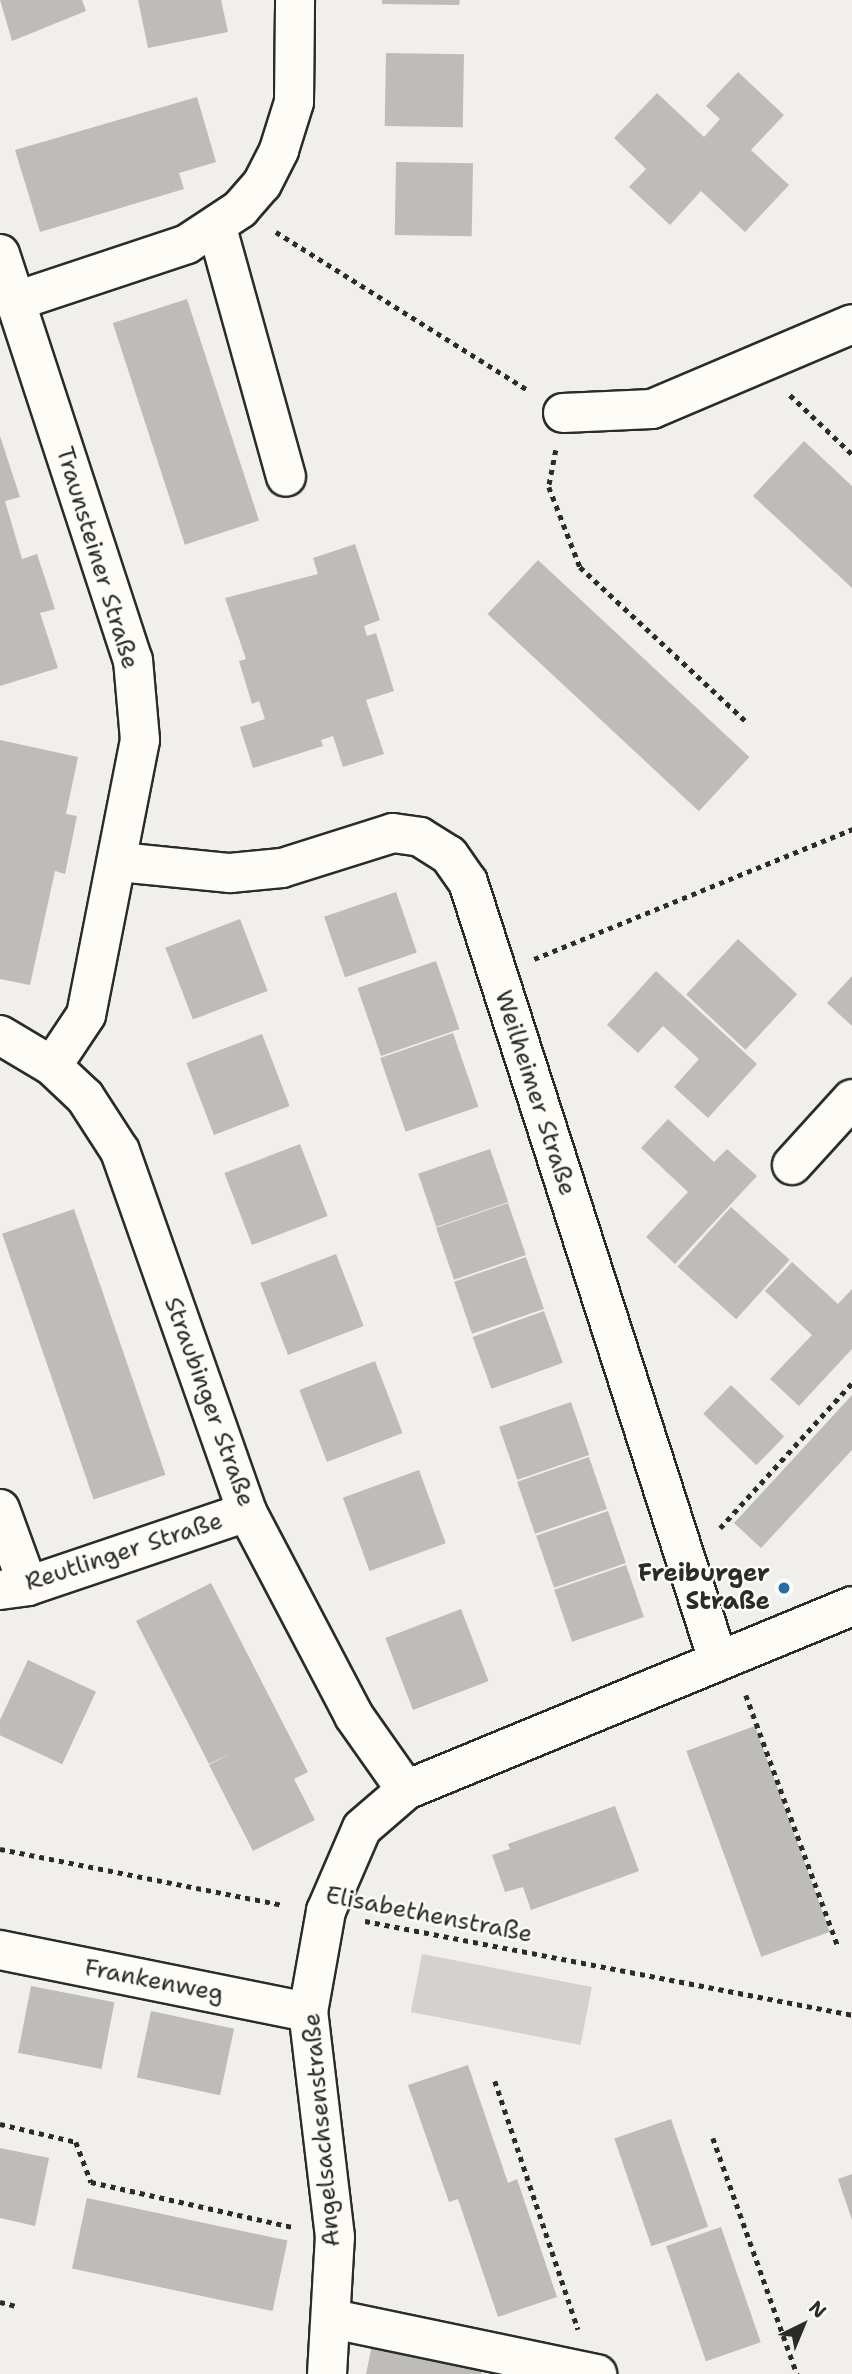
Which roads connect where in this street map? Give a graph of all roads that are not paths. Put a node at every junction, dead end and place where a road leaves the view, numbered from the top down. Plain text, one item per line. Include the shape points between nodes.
1 (295, 0) edge
2 (228, 218) junction
3 (0, 254) edge
4 (16, 301) junction
5 (852, 324) edge
6 (563, 413) road end
7 (286, 477) dead end
8 (119, 862) junction
9 (0, 1035) edge
10 (52, 1066) junction
11 (852, 1099) edge
12 (792, 1165) dead end
13 (0, 1509) edge
14 (247, 1512) junction
15 (14, 1588) edge
16 (852, 1606) edge
17 (724, 1658) junction
18 (406, 1790) junction
19 (0, 1950) edge
20 (308, 2012) junction
21 (332, 2319) junction
22 (327, 2374) edge
23 (595, 2374) edge

1 - 2 street via 294,102 262,184
2 - 4 street via 187,244
2 - 7 street
3 - 4 street, Traunsteiner Straße
4 - 8 street, Traunsteiner Straße via 133,660 140,740
5 - 6 street via 652,410
8 - 10 street, Traunsteiner Straße via 86,1015
8 - 17 street, Weilheimer Straße via 230,873 282,868 393,833 420,837 449,855 468,882 687,1565
9 - 10 street, Straubinger Straße
10 - 14 street, Straubinger Straße via 85,1097 120,1151
11 - 12 street
13 - 15 street
14 - 15 street, Reutlinger Straße
14 - 18 street, Straubinger Straße via 354,1716
16 - 17 street
17 - 18 street
18 - 20 street, Angelsachsenstraße via 362,1828 326,1912
19 - 20 street, Frankenweg
20 - 21 street, Angelsachsenstraße via 335,2237
21 - 22 street, Angelsachsenstraße
21 - 23 street

